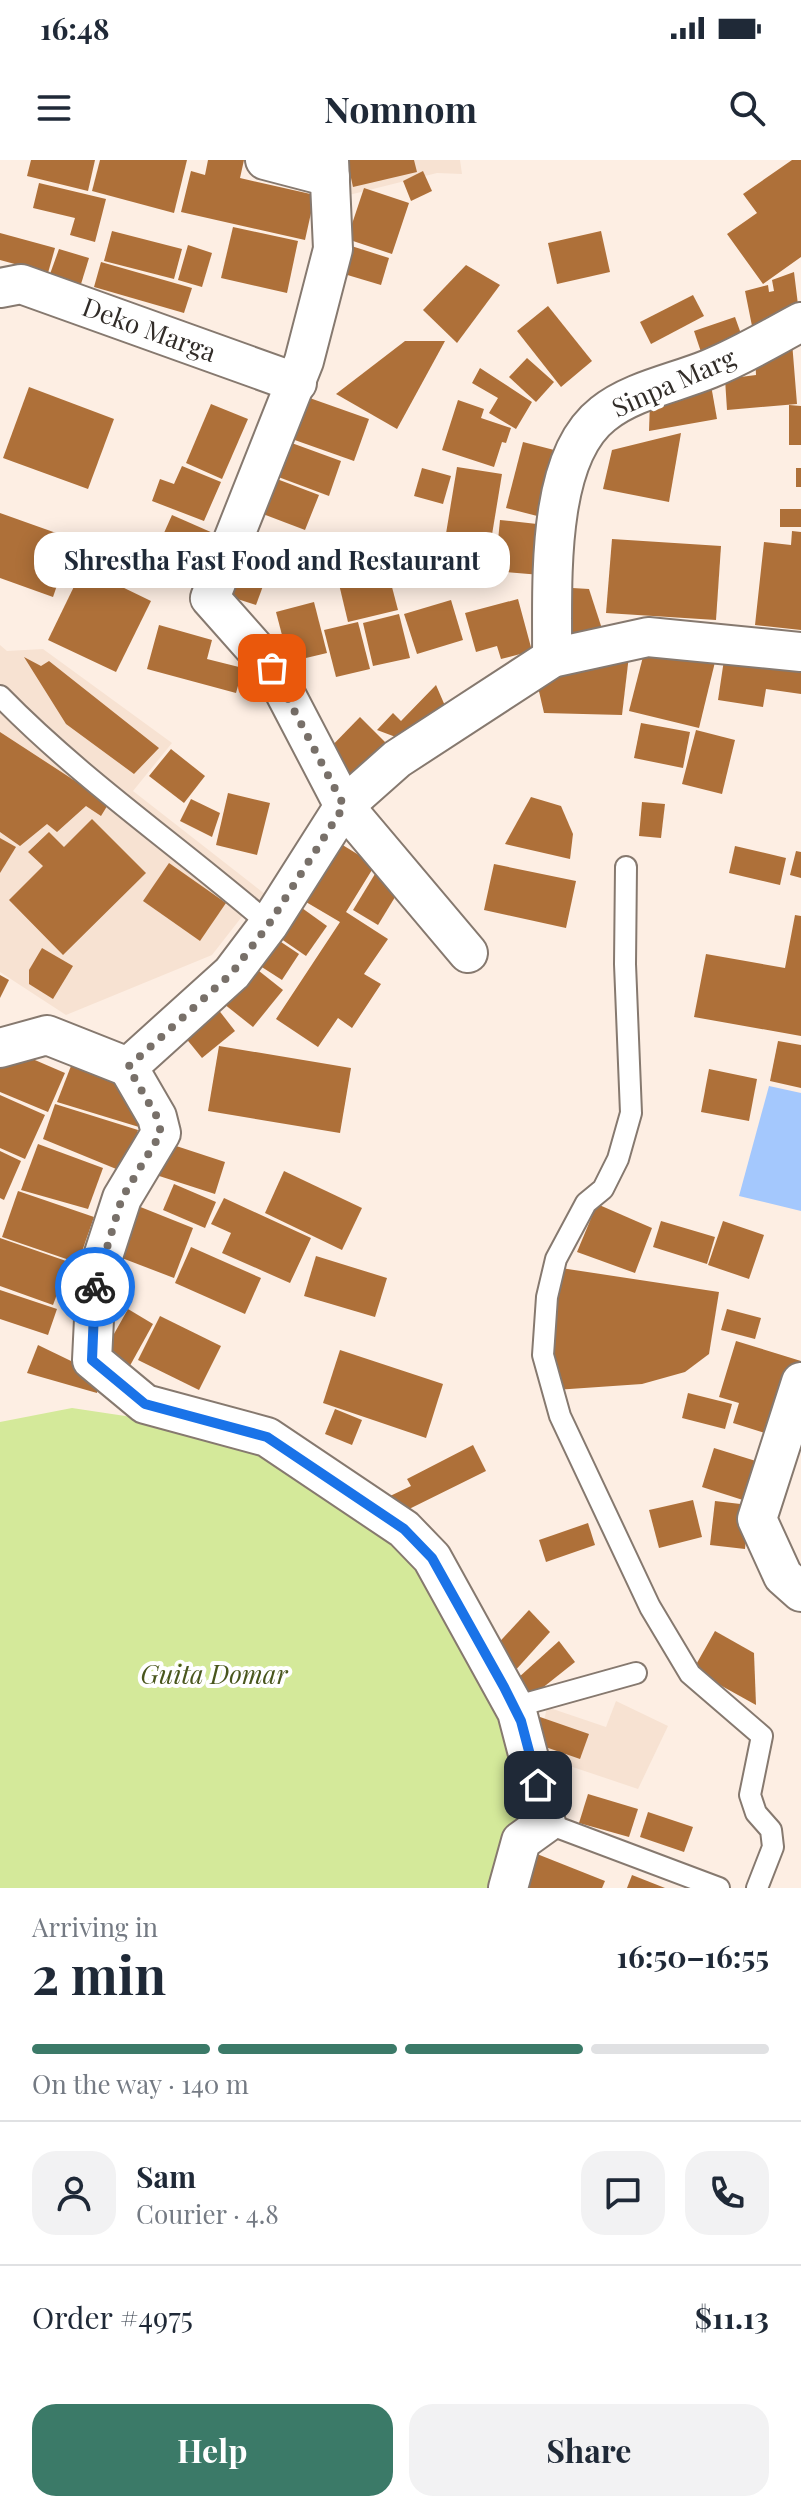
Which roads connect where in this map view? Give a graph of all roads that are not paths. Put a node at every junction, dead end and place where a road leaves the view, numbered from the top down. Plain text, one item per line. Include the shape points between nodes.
1 (265, 160) edge
2 (329, 168) edge
3 (0, 288) edge
4 (801, 322) edge
5 (297, 383) junction
6 (801, 652) edge
7 (552, 658) junction
8 (0, 696) edge
9 (344, 806) junction
10 (626, 867) dead end
11 (269, 924) junction
12 (468, 953) dead end
13 (0, 1048) edge
14 (128, 1067) junction
15 (801, 1382) edge
16 (801, 1592) edge
17 (636, 1673) dead end
18 (514, 1707) junction
19 (546, 1823) junction
20 (508, 1888) edge
21 (719, 1888) edge
22 (757, 1888) edge

1 - 2 street
2 - 5 street via 333,249
3 - 5 street, Deko Marga via 21,284
4 - 7 street, Sinpa Marg via 713,368 634,397 593,424 568,470 560,502
5 - 9 street via 210,598 272,668
6 - 7 street via 648,637
7 - 9 street via 397,759
8 - 11 lane via 47,745
9 - 11 street
9 - 12 street
10 - 22 lane via 631,1113 603,1189 586,1203 556,1259 543,1355 560,1416 650,1607 690,1674 762,1736 750,1795 756,1813 771,1830 773,1847
11 - 14 street via 232,973
13 - 14 street via 47,1035
14 - 18 street via 161,1133 122,1198 96,1278 92,1360 145,1404 267,1437 404,1529 432,1558
15 - 16 street via 757,1519 783,1576
17 - 18 lane
18 - 19 street
19 - 20 street via 521,1841
19 - 21 lane

